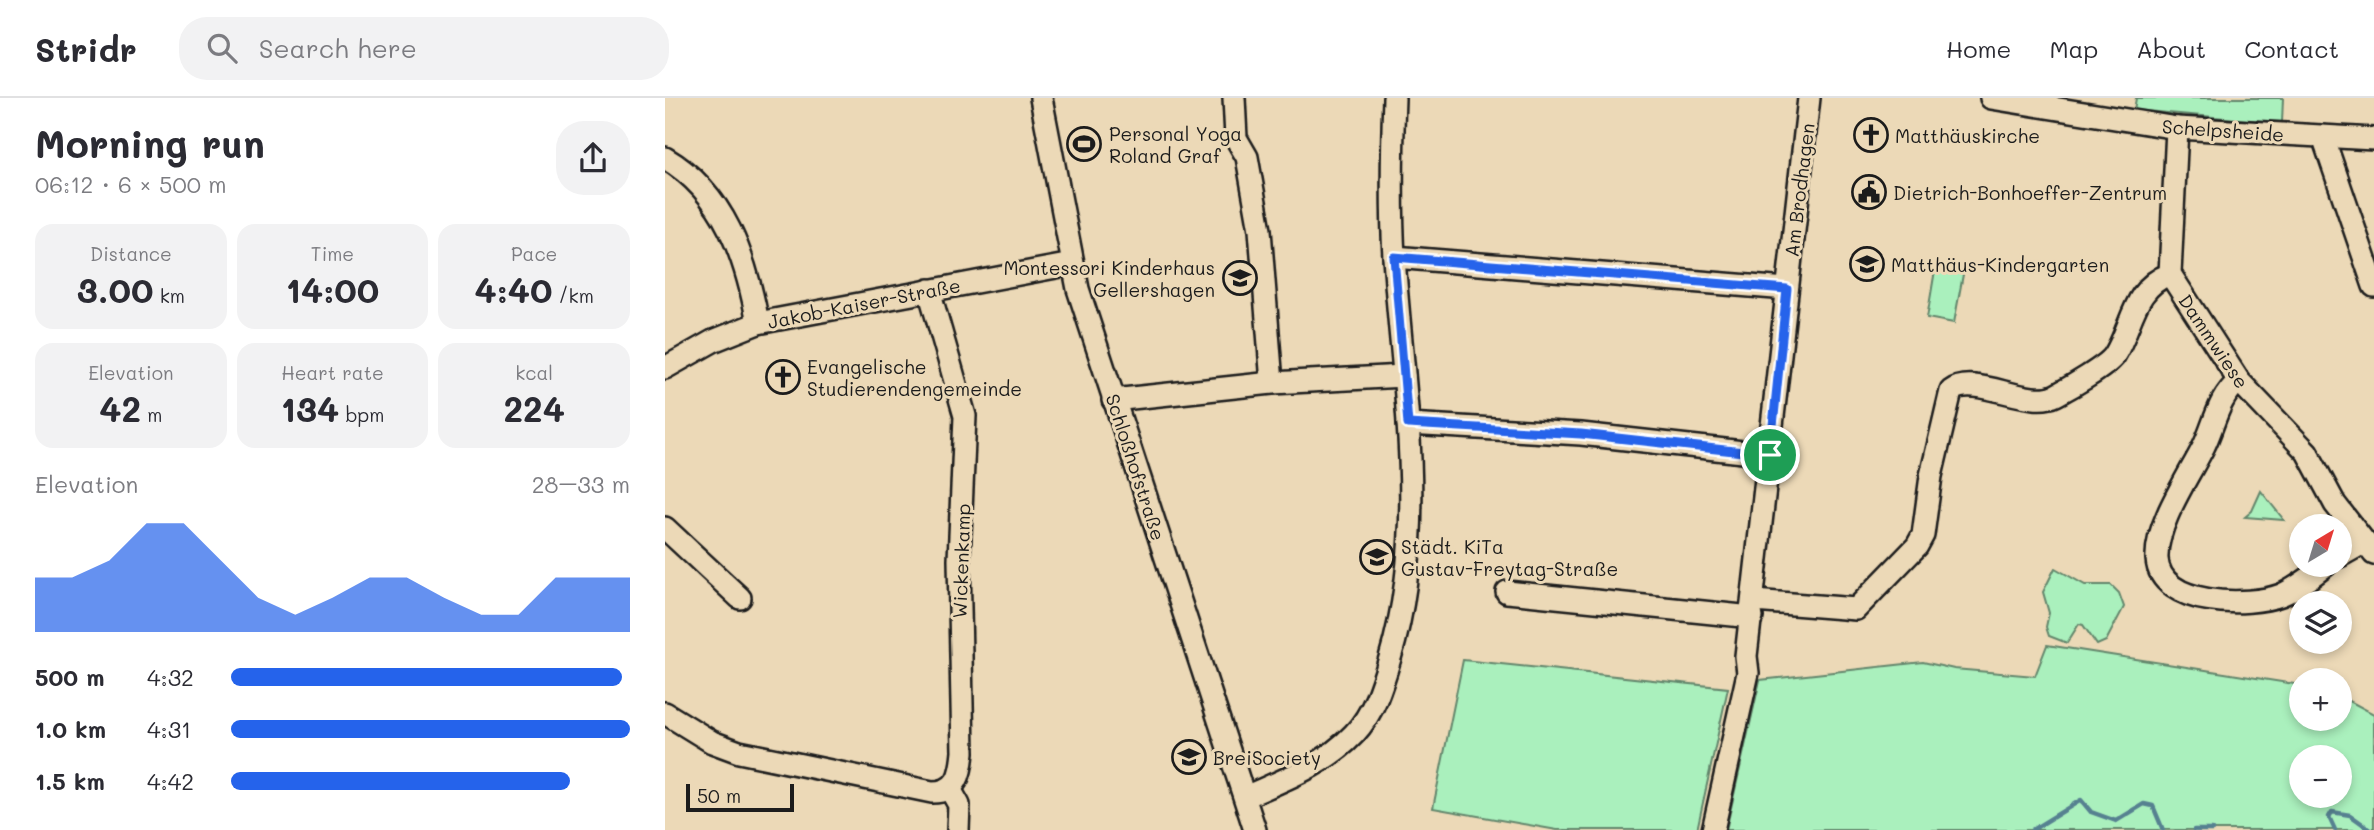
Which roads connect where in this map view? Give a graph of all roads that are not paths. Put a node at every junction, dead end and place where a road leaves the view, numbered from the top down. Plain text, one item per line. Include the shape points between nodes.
1 (1041, 98) edge
2 (1234, 98) edge
3 (1394, 98) edge
4 (1809, 98) edge
5 (1991, 98) edge
6 (2177, 128) junction
7 (2323, 137) junction
8 (2374, 138) edge
9 (665, 158) edge
10 (1394, 257) junction
11 (1072, 264) junction
12 (2170, 274) junction
13 (2374, 286) edge
14 (1787, 289) junction
15 (929, 290) junction
16 (758, 323) junction
17 (665, 368) edge
18 (1403, 376) junction
19 (2239, 381) junction
20 (1272, 383) junction
21 (1113, 400) junction
22 (1408, 424) junction
23 (1770, 455) junction
24 (665, 528) edge
25 (2369, 548) edge
26 (2352, 553) edge
27 (2306, 578) edge
28 (1507, 592) dead end
29 (740, 598) dead end
30 (1753, 609) junction
31 (665, 713) edge
32 (950, 789) junction
33 (1245, 797) junction
34 (958, 830) edge
35 (1255, 830) edge
36 (1713, 830) edge

1 - 11 street, Schloßhofstraße
2 - 20 street via 1236,138 1247,157 1260,230
3 - 10 street
4 - 14 street, Am Brodhagen
5 - 6 street, Schelpsheide
6 - 7 street, Schelpsheide
6 - 12 street, Dammwiese
7 - 8 street, Schelpsheide
7 - 13 street
9 - 16 street via 692,178 731,229 750,278
10 - 14 street
10 - 18 street
11 - 15 street, Jakob-Kaiser-Straße
11 - 21 street, Schloßhofstraße
12 - 19 street, Dammwiese
12 - 30 street via 2141,295 2112,357 2056,395 2042,398 1965,386 1951,391 1921,541 1862,605 1847,610
14 - 23 street, Am Brodhagen
15 - 16 street, Jakob-Kaiser-Straße
15 - 32 street, Wickenkamp via 962,402 965,428 959,560 963,752 957,782
16 - 17 street, Jakob-Kaiser-Straße
18 - 20 street
18 - 22 street
19 - 25 street, Dammwiese via 2307,452 2335,505
19 - 27 street via 2218,409 2165,524 2158,551 2161,573 2183,593 2220,602 2280,595
20 - 21 street
21 - 33 street, Schloßhofstraße
22 - 23 street via 1581,434
22 - 33 street via 1410,556 1394,645 1370,714 1325,758
23 - 30 street, Am Brodhagen
24 - 29 street
25 - 26 street
28 - 30 street
30 - 36 street, Am Brodhagen via 1747,681
31 - 32 street via 712,742 739,752 932,792
32 - 34 street via 959,805
33 - 35 street, Schloßhofstraße

